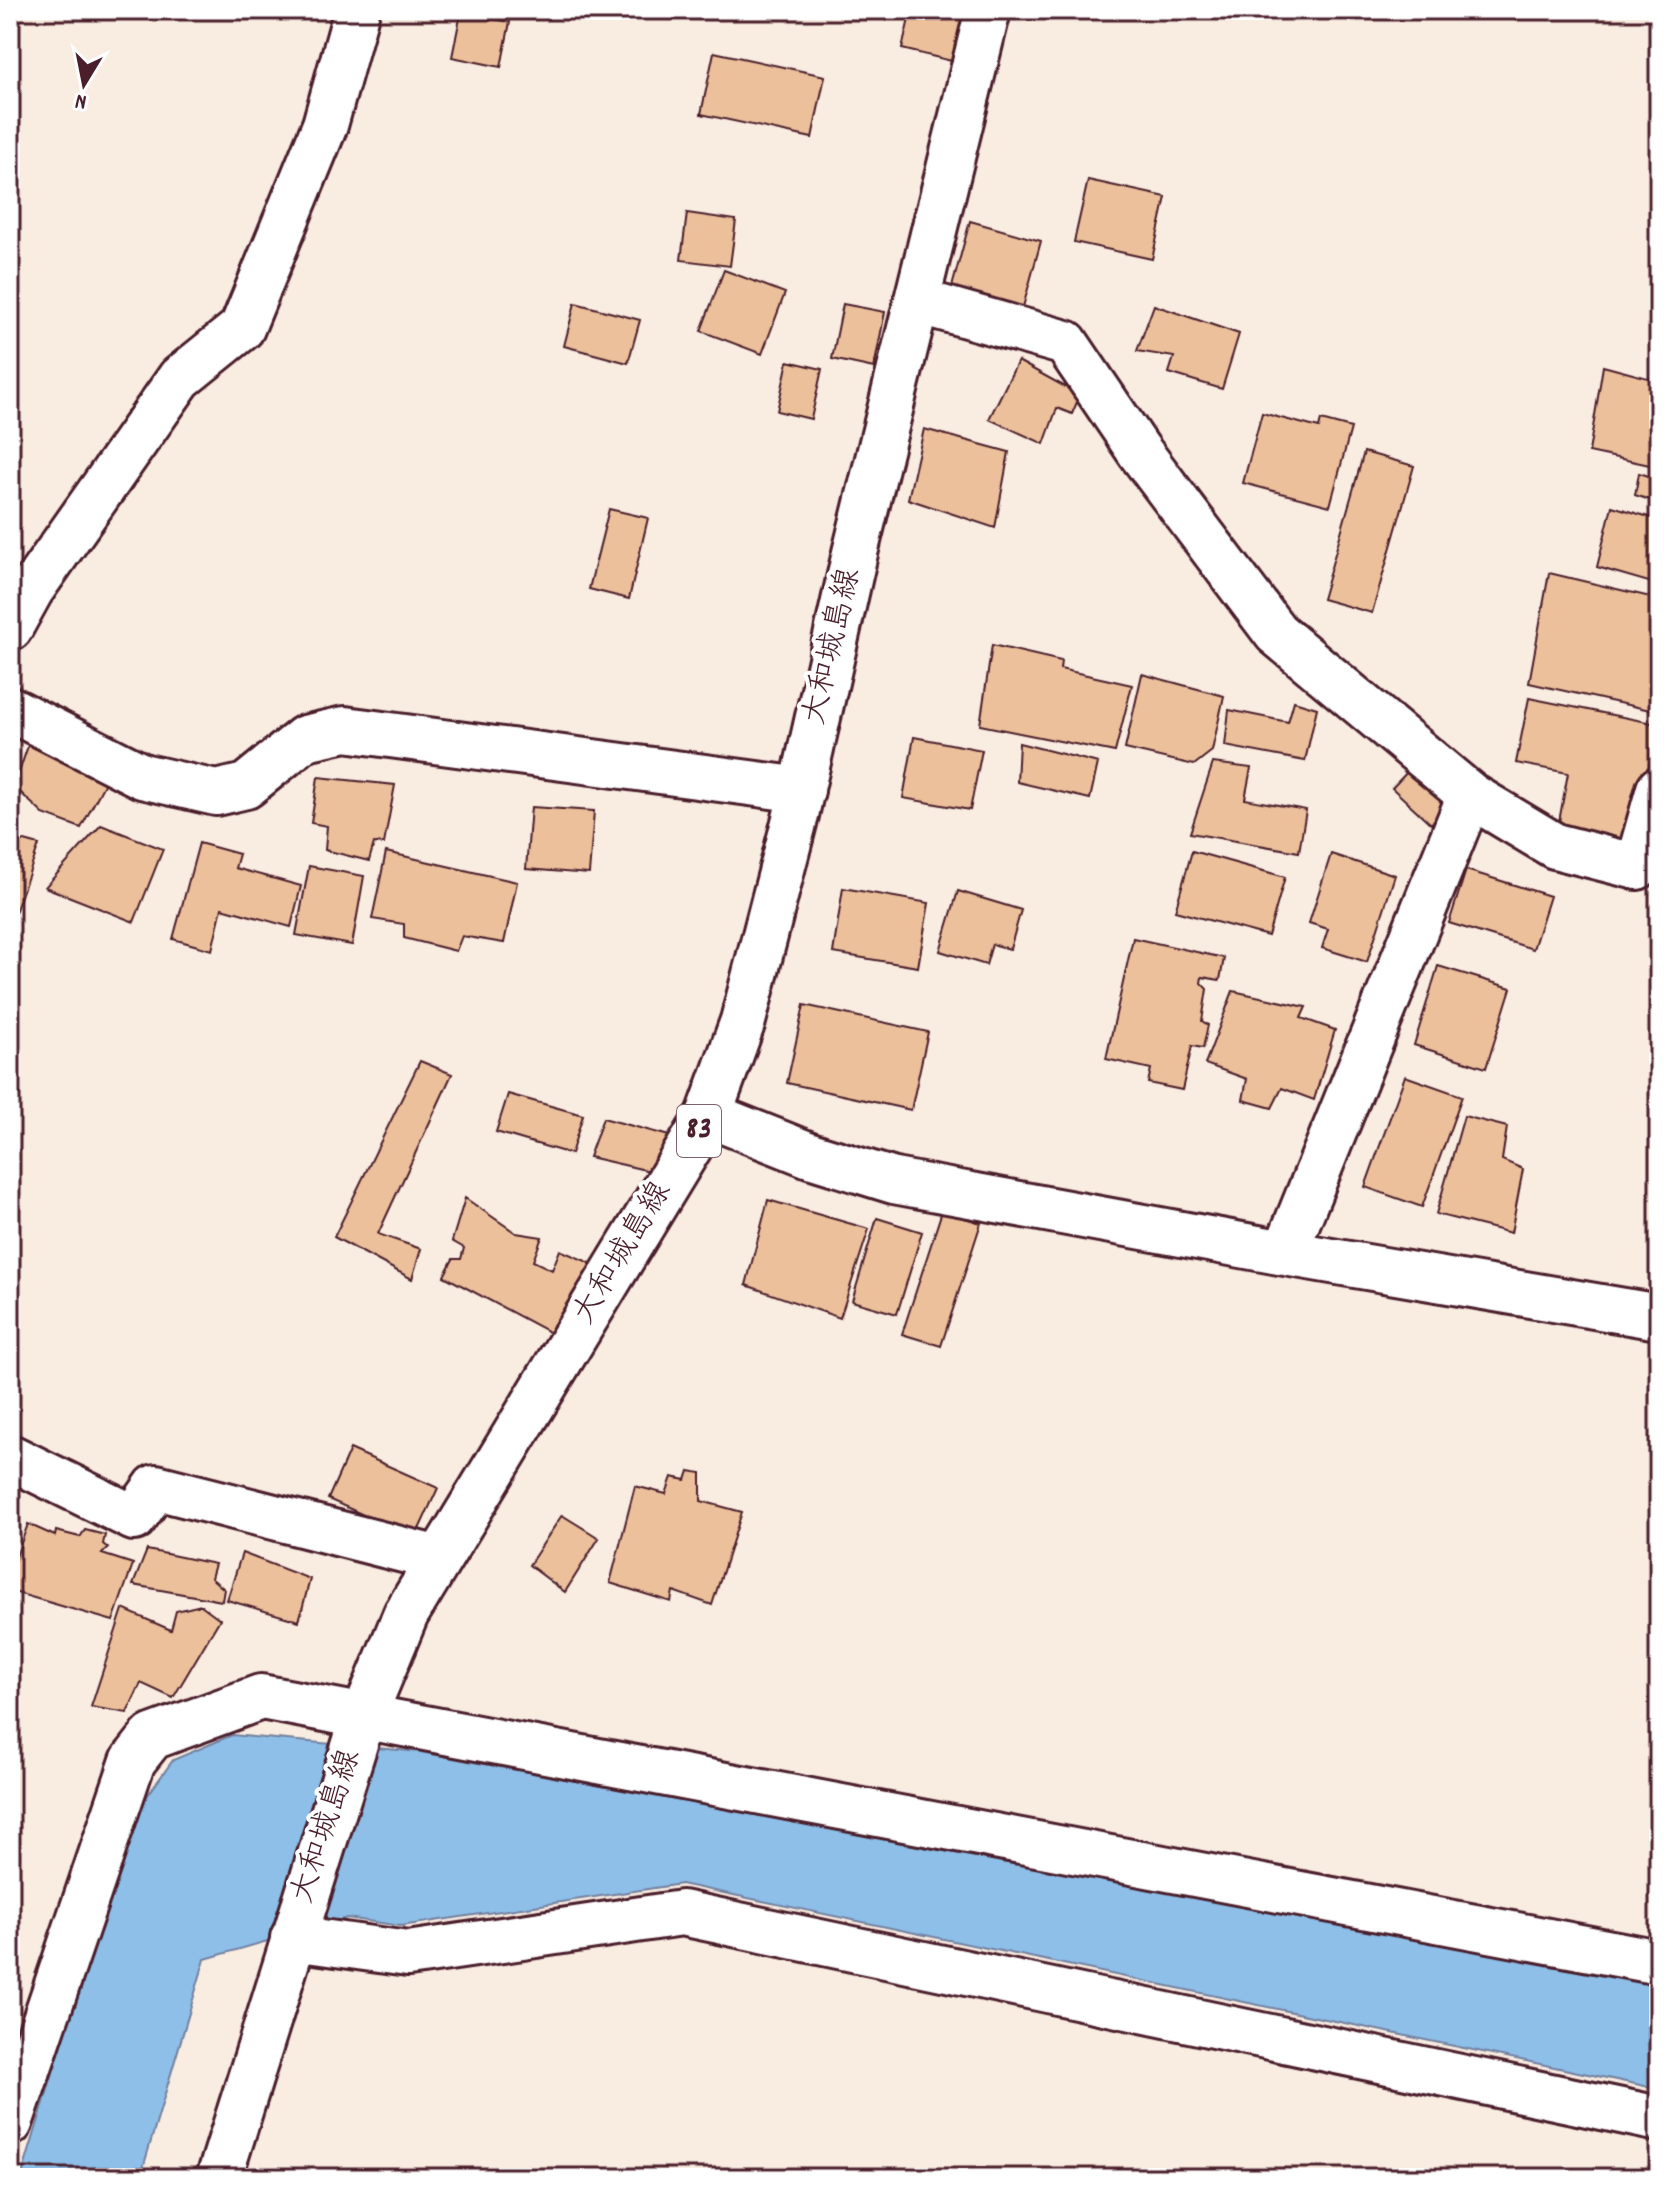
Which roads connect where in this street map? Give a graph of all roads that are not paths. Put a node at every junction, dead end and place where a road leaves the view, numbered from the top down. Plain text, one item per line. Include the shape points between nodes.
1 (357, 10) edge
2 (988, 10) edge
3 (917, 301) junction
4 (10, 628) edge
5 (10, 709) edge
6 (1659, 789) edge
7 (802, 790) junction
8 (1470, 795) junction
9 (709, 1115) junction
10 (1285, 1253) junction
11 (1659, 1317) edge
12 (10, 1457) edge
13 (439, 1559) junction
14 (363, 1718) junction
15 (293, 1938) junction
16 (1659, 1962) edge
17 (1659, 2119) edge
18 (10, 2123) edge
19 (219, 2178) edge

1 - 4 street via 325,125 242,328 180,378 31,590
2 - 3 street, 大和城島線 / 83
3 - 7 street, 大和城島線 / 83
3 - 8 street via 1066,343 1139,451 1276,633
5 - 7 street via 142,776 216,793 246,786 305,738 345,729
6 - 8 street via 1637,867 1555,846
7 - 9 street, 大和城島線 / 83 via 743,1021
8 - 10 street
9 - 10 street via 894,1181
9 - 13 street, 大和城島線 / 83
10 - 11 street
12 - 13 street via 134,1518 156,1487
13 - 14 street, 大和城島線 / 83 via 406,1614
14 - 15 street, 大和城島線 / 83
14 - 16 street
14 - 18 street via 261,1697 152,1737 133,1761
15 - 17 street via 408,1954 682,1913
15 - 19 street, 大和城島線 / 83

